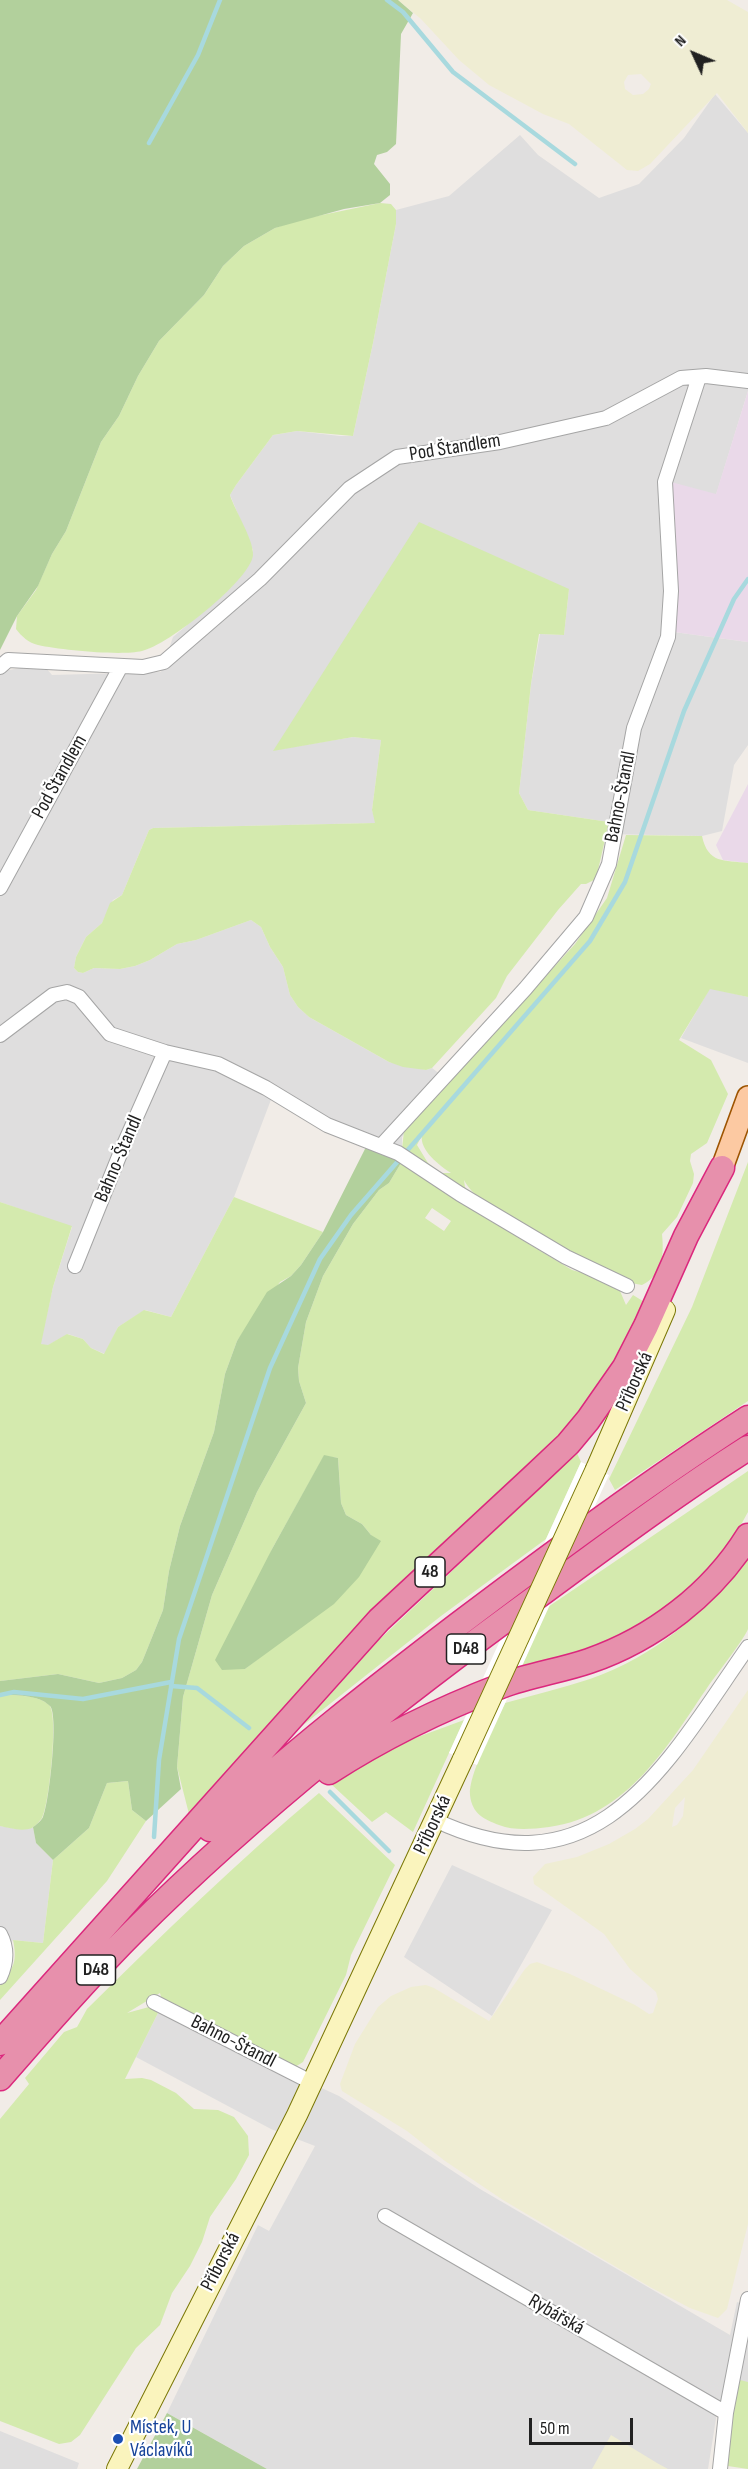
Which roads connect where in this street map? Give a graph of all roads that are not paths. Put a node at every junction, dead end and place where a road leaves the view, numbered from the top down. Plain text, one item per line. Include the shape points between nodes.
1 (699, 377) junction
2 (748, 381) edge
3 (121, 666) junction
4 (0, 667) edge
5 (0, 888) edge
6 (0, 1035) edge
7 (165, 1052) junction
8 (748, 1097) edge
9 (748, 1113) edge
10 (381, 1146) junction
11 (722, 1168) junction
12 (75, 1266) dead end
13 (627, 1286) dead end
14 (748, 1418) edge
15 (748, 1448) edge
16 (748, 1536) edge
17 (748, 1647) edge
18 (435, 1820) junction
19 (200, 1869) junction
20 (0, 1934) edge
21 (90, 1945) junction
22 (0, 1977) edge
23 (154, 2002) dead end
24 (0, 2043) edge
25 (0, 2078) edge
26 (311, 2082) junction
27 (385, 2216) dead end
28 (748, 2299) edge
29 (726, 2414) junction
30 (117, 2469) edge
31 (720, 2469) edge

1 - 2 street, Pod Štandlem
1 - 3 street, Pod Štandlem via 681,378 606,418 500,442 397,457 350,488 260,579 164,662 143,667
1 - 10 street, Bahno-Štandl via 665,482 668,637 634,728 609,864 586,917
3 - 4 street, Pod Štandlem via 8,660
3 - 5 street, Pod Štandlem
6 - 7 street via 35,1006 67,992 79,997 110,1034
7 - 10 street via 218,1064 327,1125
7 - 12 street, Bahno-Štandl
8 - 11 main road, Příborská / 48
9 - 11 main road, Příborská / 48
10 - 13 street via 566,1257
11 - 18 main road, Příborská, bridge via 645,1360
11 - 21 highway, 48 via 625,1366 588,1420 568,1444 379,1620
14 - 21 highway, D48 via 588,1528 299,1750
15 - 19 highway, D48 via 603,1548 406,1693
16 - 19 highway via 714,1580 656,1629 588,1662 504,1685 413,1724 300,1791
17 - 18 street via 660,1771 631,1802 596,1825 543,1842 512,1842 478,1838
18 - 26 main road, Příborská
19 - 25 highway, D48 via 133,1932
20 - 22 street via 6,1963
21 - 24 highway, D48
23 - 26 street, Bahno-Štandl
26 - 30 main road, Příborská
27 - 29 street, Rybářská
28 - 29 street
29 - 31 street

